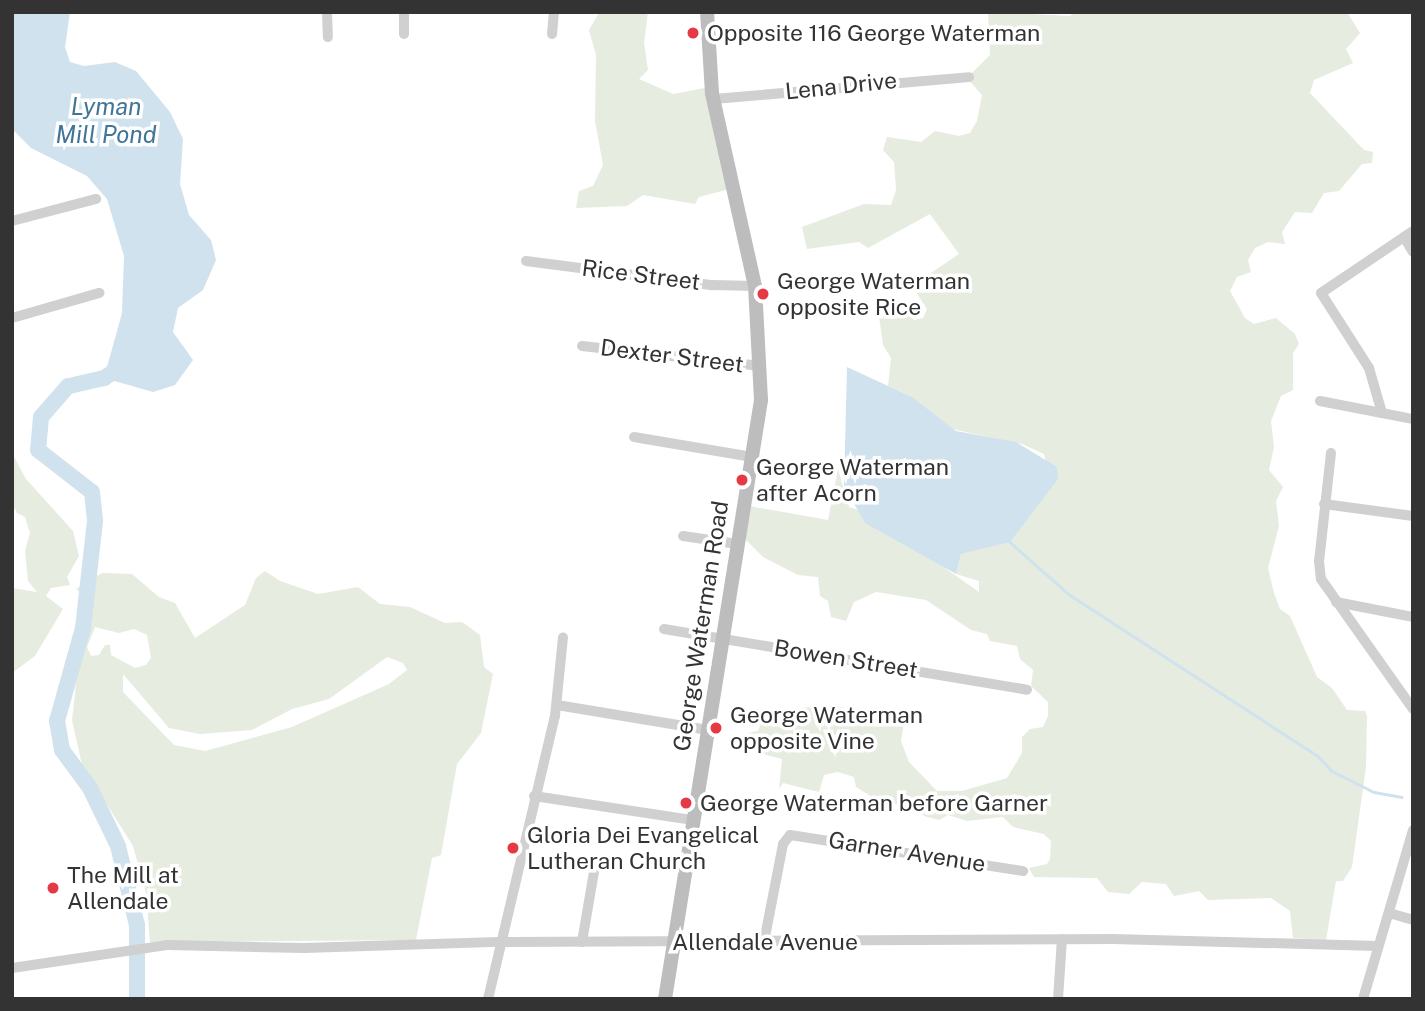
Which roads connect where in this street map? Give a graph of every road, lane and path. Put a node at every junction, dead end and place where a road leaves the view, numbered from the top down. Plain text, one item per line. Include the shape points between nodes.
1 (327, 12) edge
2 (404, 12) edge
3 (554, 12) edge
4 (707, 12) edge
5 (404, 34) dead end
6 (552, 34) dead end
7 (327, 37) dead end
8 (969, 77) dead end
9 (714, 99) junction
10 (96, 199) dead end
11 (12, 221) edge
12 (1408, 234) edge
13 (1413, 252) edge
14 (526, 261) dead end
15 (755, 286) junction
16 (99, 293) dead end
17 (12, 318) edge
18 (582, 346) dead end
19 (761, 366) junction
20 (1320, 401) dead end
21 (1382, 413) junction
22 (1413, 419) edge
23 (634, 437) dead end
24 (1331, 453) dead end
25 (751, 457) junction
26 (1324, 504) junction
27 (1413, 516) edge
28 (683, 536) dead end
29 (737, 544) junction
30 (1336, 602) junction
31 (1413, 617) edge
32 (664, 629) dead end
33 (563, 637) dead end
34 (722, 640) junction
35 (1027, 690) dead end
36 (557, 705) junction
37 (1413, 709) edge
38 (708, 730) junction
39 (534, 796) junction
40 (693, 820) junction
41 (1413, 830) edge
42 (1023, 871) dead end
43 (594, 872) dead end
44 (1389, 913) junction
45 (1413, 920) edge
46 (1062, 939) junction
47 (499, 942) junction
48 (582, 942) junction
49 (674, 942) junction
50 (764, 942) junction
51 (1378, 946) junction
52 (12, 968) edge
53 (488, 999) edge
54 (665, 999) edge
55 (1058, 999) edge
56 (1363, 999) edge

1 - 7 street
2 - 5 street
3 - 6 street
4 - 9 main road, George Waterman Road
8 - 9 street, Lena Drive
9 - 15 main road, George Waterman Road
10 - 11 street
12 - 13 street
12 - 21 street via 1321,293 1369,368
14 - 15 street, Rice Street via 712,285
15 - 19 main road, George Waterman Road
16 - 17 street
18 - 19 street, Dexter Street
19 - 25 main road, George Waterman Road
20 - 21 street
21 - 22 street
23 - 25 street
24 - 26 street
25 - 29 main road, George Waterman Road
26 - 27 street
26 - 30 street via 1319,571
28 - 29 street
29 - 34 main road, George Waterman Road
30 - 31 street
30 - 37 street
32 - 34 street, Bowen Street
33 - 36 street
34 - 35 street, Bowen Street
34 - 38 main road, George Waterman Road
36 - 38 street
36 - 39 street
38 - 40 main road, George Waterman Road
39 - 40 street
39 - 47 street
40 - 49 main road, George Waterman Road
41 - 44 street
42 - 50 street, Garner Avenue via 790,835 783,844
43 - 48 street
44 - 45 street
44 - 51 street
46 - 50 street, Allendale Avenue
46 - 51 street, Allendale Avenue
46 - 55 street
47 - 48 street, Allendale Avenue
47 - 52 street, Allendale Avenue via 304,948 153,945
47 - 53 street
48 - 49 street, Allendale Avenue
49 - 50 street, Allendale Avenue
49 - 54 main road, George Waterman Road
51 - 56 street

